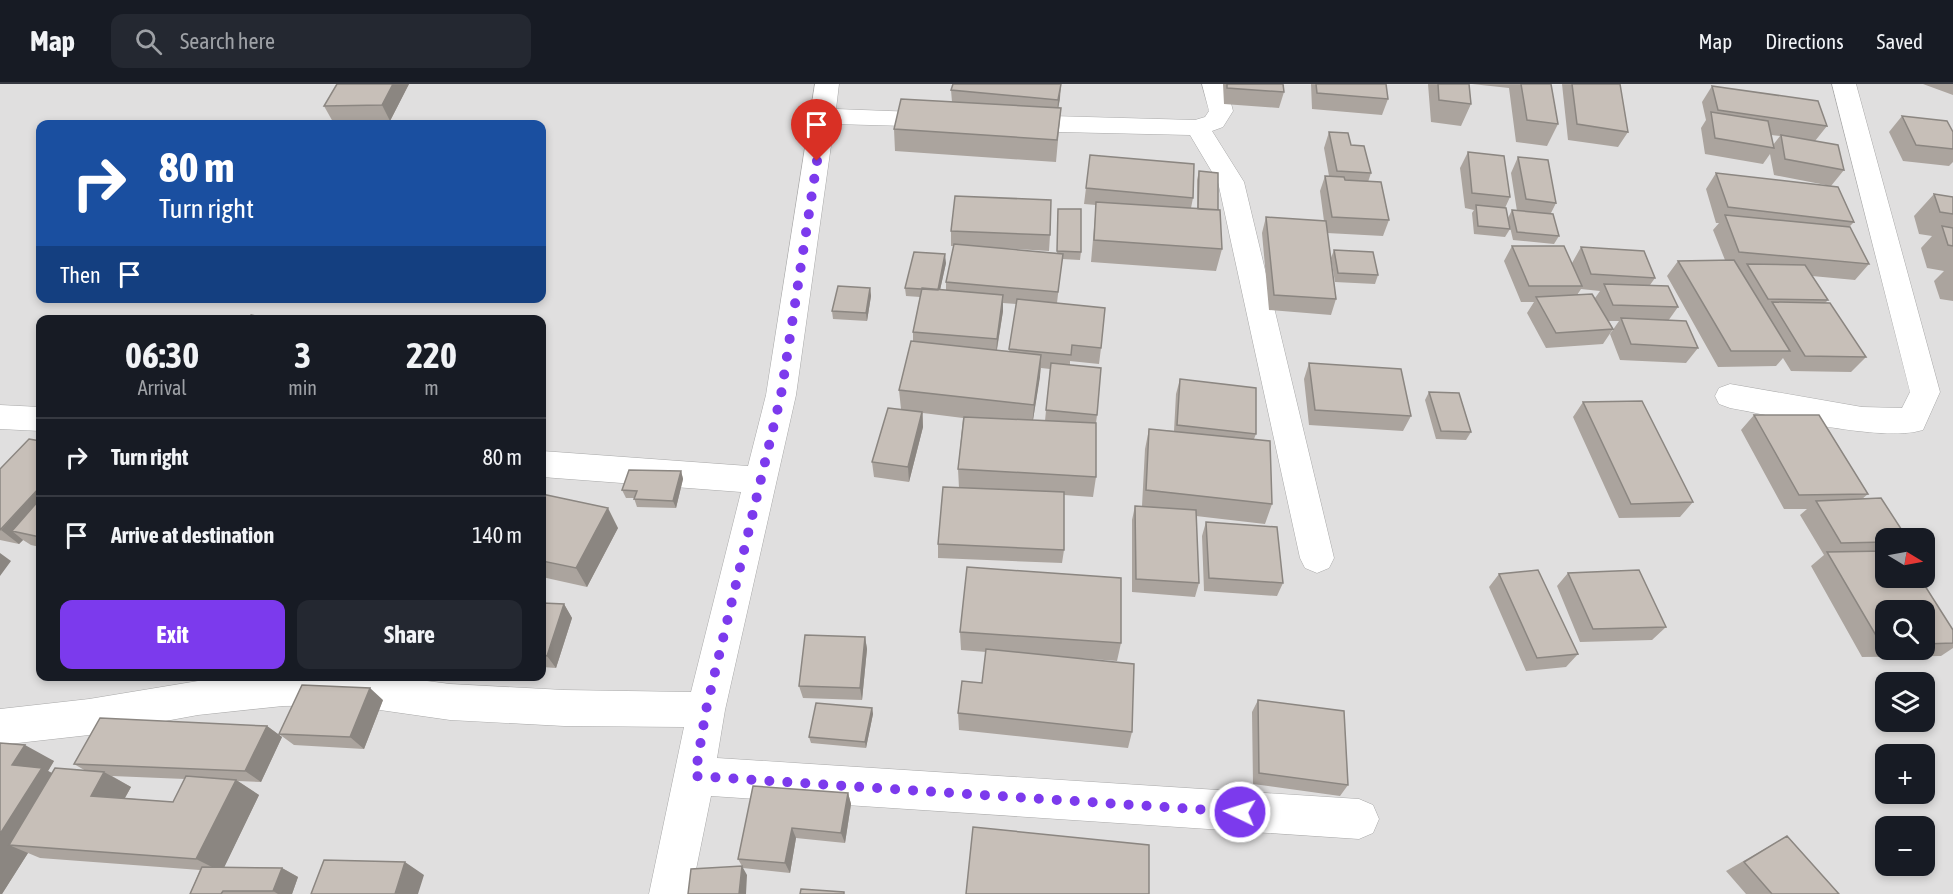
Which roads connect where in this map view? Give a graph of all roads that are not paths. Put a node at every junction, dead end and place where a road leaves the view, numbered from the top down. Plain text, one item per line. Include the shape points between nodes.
1 (827, 84) edge
2 (1214, 84) edge
3 (1844, 84) edge
4 (823, 116) junction
5 (961, 121) edge
6 (995, 122) edge
7 (1198, 128) junction
8 (1730, 396) dead end
9 (0, 417) edge
10 (36, 419) edge
11 (546, 464) edge
12 (762, 480) junction
13 (1317, 558) dead end
14 (706, 710) junction
15 (0, 727) edge
16 (695, 776) junction
17 (1359, 819) dead end
18 (670, 894) edge

1 - 4 street
2 - 7 street via 1221,111 1214,122
3 - 8 street via 1925,392 1912,421 1862,419
4 - 5 street
4 - 12 street via 783,386
6 - 7 street
7 - 13 street via 1231,182
9 - 10 street
11 - 12 street
12 - 14 street
14 - 15 street via 450,702 324,688 198,698 89,717
14 - 16 street
16 - 17 street
16 - 18 street

